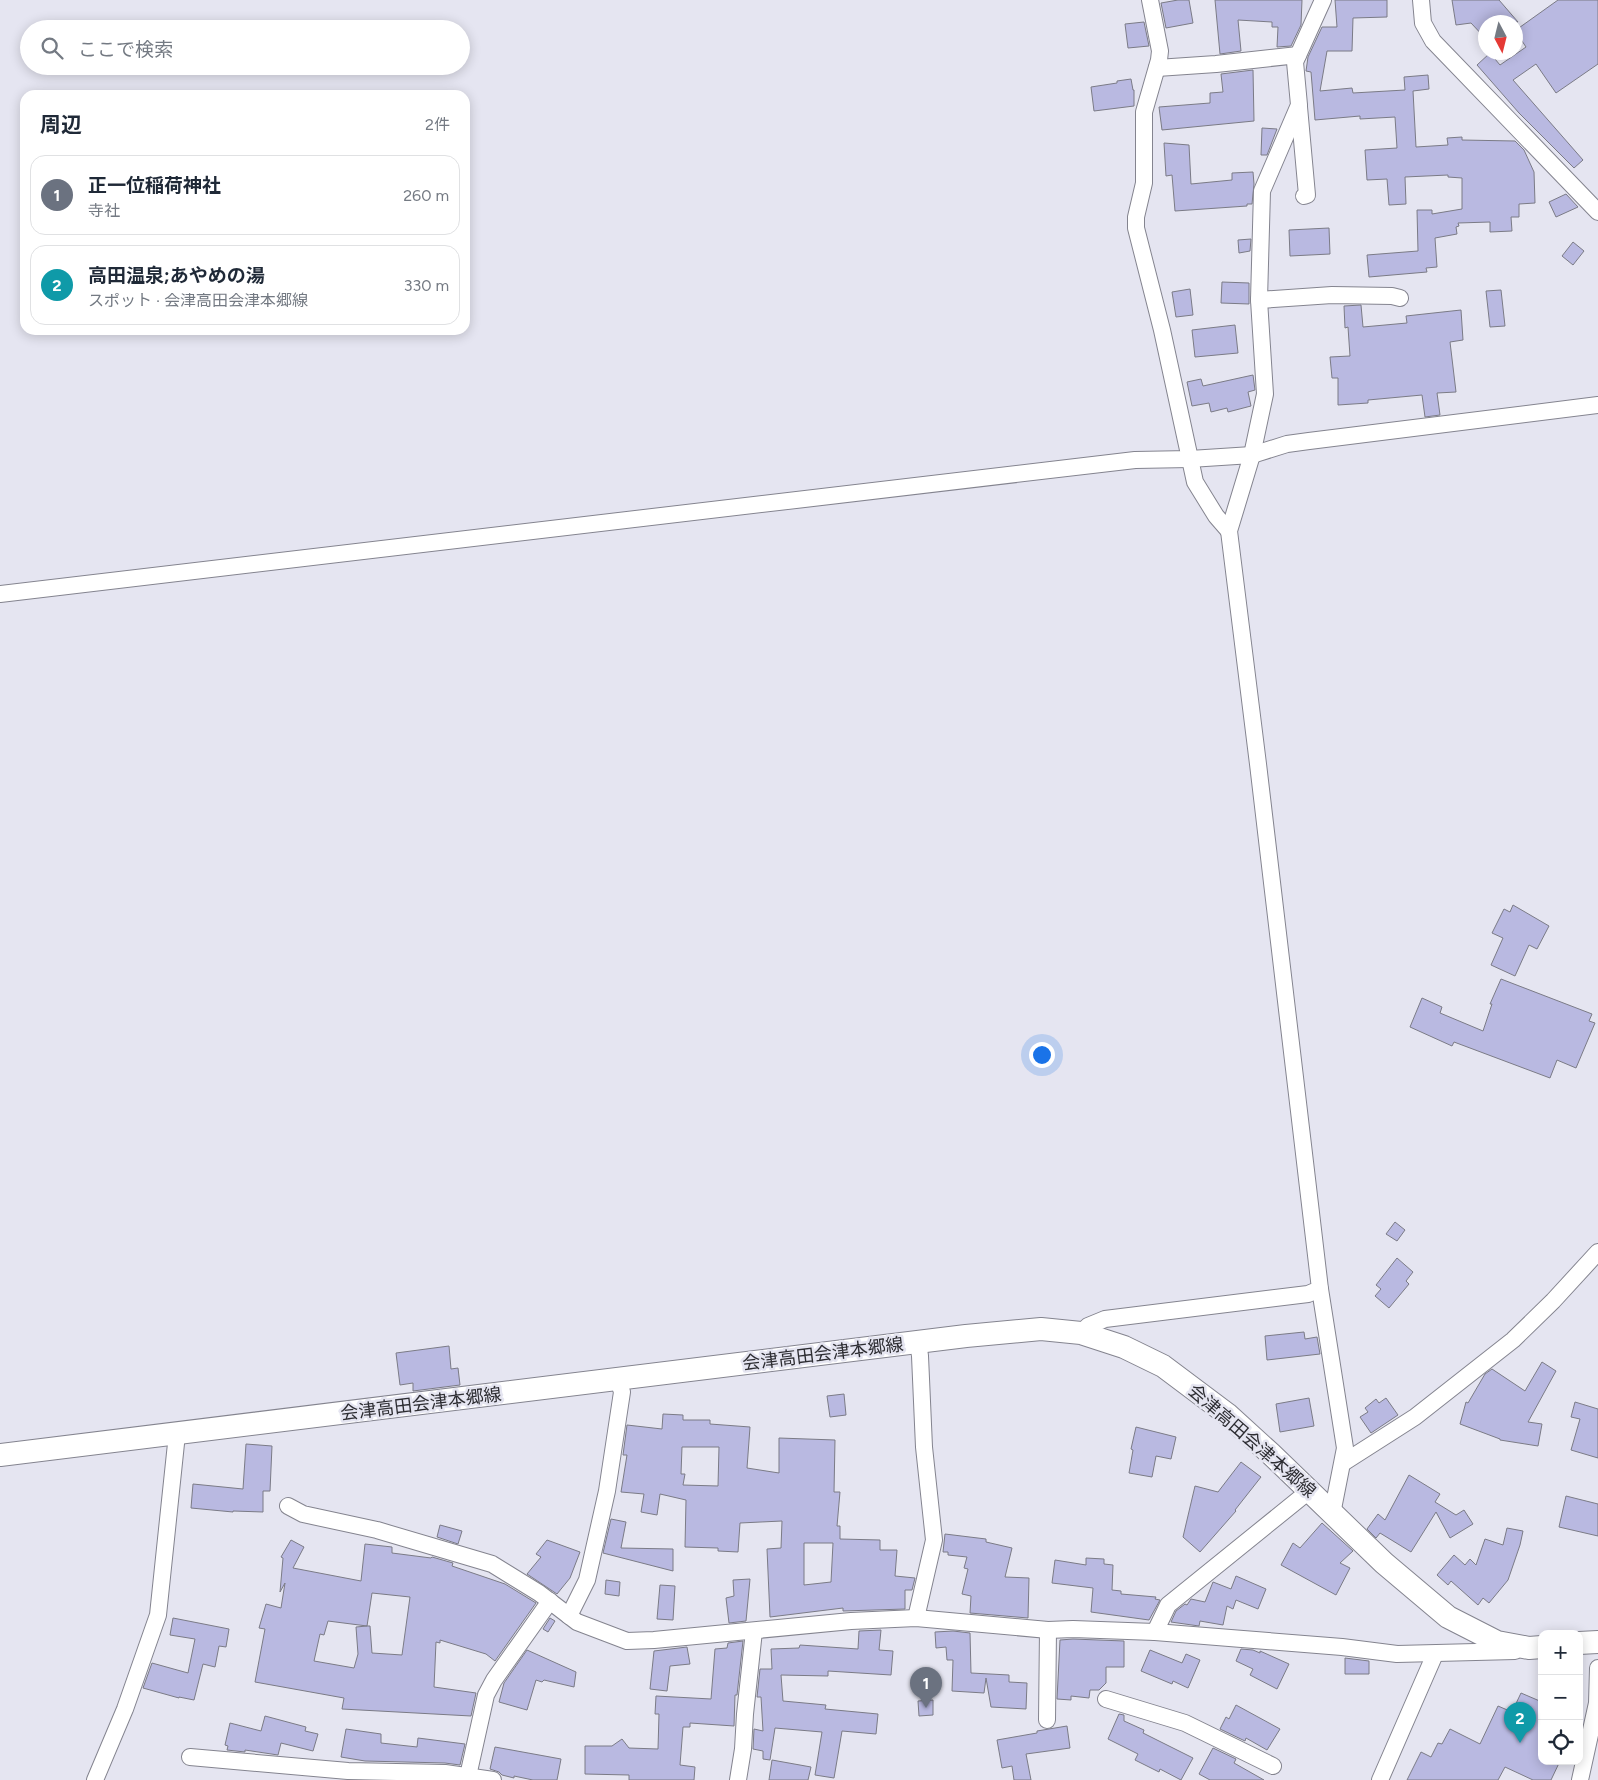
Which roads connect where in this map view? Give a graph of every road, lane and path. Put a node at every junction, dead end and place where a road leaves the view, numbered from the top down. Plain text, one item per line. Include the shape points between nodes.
1 (1150, 0) edge
2 (1322, 0) edge
3 (1420, 0) edge
4 (1298, 55) junction
5 (1157, 68) junction
6 (1299, 105) junction
7 (1304, 196) dead end
8 (1598, 212) edge
9 (1400, 298) dead end
10 (1259, 300) junction
11 (1598, 405) edge
12 (1252, 455) junction
13 (1190, 459) junction
14 (1228, 531) junction
15 (0, 594) edge
16 (1598, 1252) edge
17 (1320, 1289) junction
18 (1081, 1333) junction
19 (918, 1342) junction
20 (618, 1380) junction
21 (177, 1434) junction
22 (0, 1455) edge
23 (1342, 1463) junction
24 (1310, 1491) junction
25 (288, 1506) dead end
26 (1332, 1514) junction
27 (550, 1602) junction
28 (570, 1616) junction
29 (916, 1618) junction
30 (1048, 1630) junction
31 (754, 1631) junction
32 (1155, 1632) junction
33 (1598, 1642) edge
34 (1583, 1643) edge
35 (1538, 1647) edge
36 (1538, 1648) edge
37 (1435, 1654) junction
38 (1598, 1668) edge
39 (1106, 1699) dead end
40 (1048, 1720) dead end
41 (190, 1756) dead end
42 (1273, 1766) dead end
43 (468, 1776) junction
44 (95, 1780) edge
45 (493, 1780) edge
46 (738, 1780) edge
47 (1380, 1780) edge
48 (1580, 1780) edge

1 - 5 street via 1160,52
2 - 4 street
3 - 8 street via 1423,23 1433,41
4 - 5 street
4 - 6 street via 1294,62
5 - 13 street via 1144,112 1144,182 1136,228
6 - 7 street via 1307,196
6 - 10 street via 1262,191
9 - 10 street via 1332,295
10 - 12 street via 1265,394
11 - 12 street via 1288,444
12 - 13 street
12 - 14 street
13 - 14 street via 1195,482
13 - 15 street via 1135,460
14 - 17 street
16 - 23 street via 1513,1340 1415,1417
17 - 18 street via 1308,1294 1106,1319 1088,1326
17 - 23 street via 1346,1448
18 - 19 main road, 会津高田会津本郷線 via 1041,1329
18 - 24 main road, 会津高田会津本郷線 via 1124,1347 1163,1366 1227,1414
19 - 20 main road, 会津高田会津本郷線
19 - 29 street via 934,1540
20 - 21 main road, 会津高田会津本郷線
20 - 28 street via 622,1392 607,1491 587,1580
21 - 22 main road, 会津高田会津本郷線
21 - 44 street via 158,1614 125,1709
23 - 26 street
24 - 26 main road, 会津高田会津本郷線
24 - 32 street via 1168,1605
25 - 27 street via 303,1514 377,1530 492,1564
26 - 35 main road, 会津高田会津本郷線 via 1448,1617 1496,1642
27 - 28 street
27 - 43 street via 486,1695
28 - 31 street via 577,1622 627,1641
29 - 30 street
29 - 31 street
30 - 32 street
30 - 40 street
31 - 46 street
32 - 37 street via 1397,1654
33 - 34 main road
36 - 37 street
37 - 47 street
38 - 48 street via 1597,1703
39 - 42 street via 1185,1723
41 - 43 street via 348,1771
43 - 45 street

